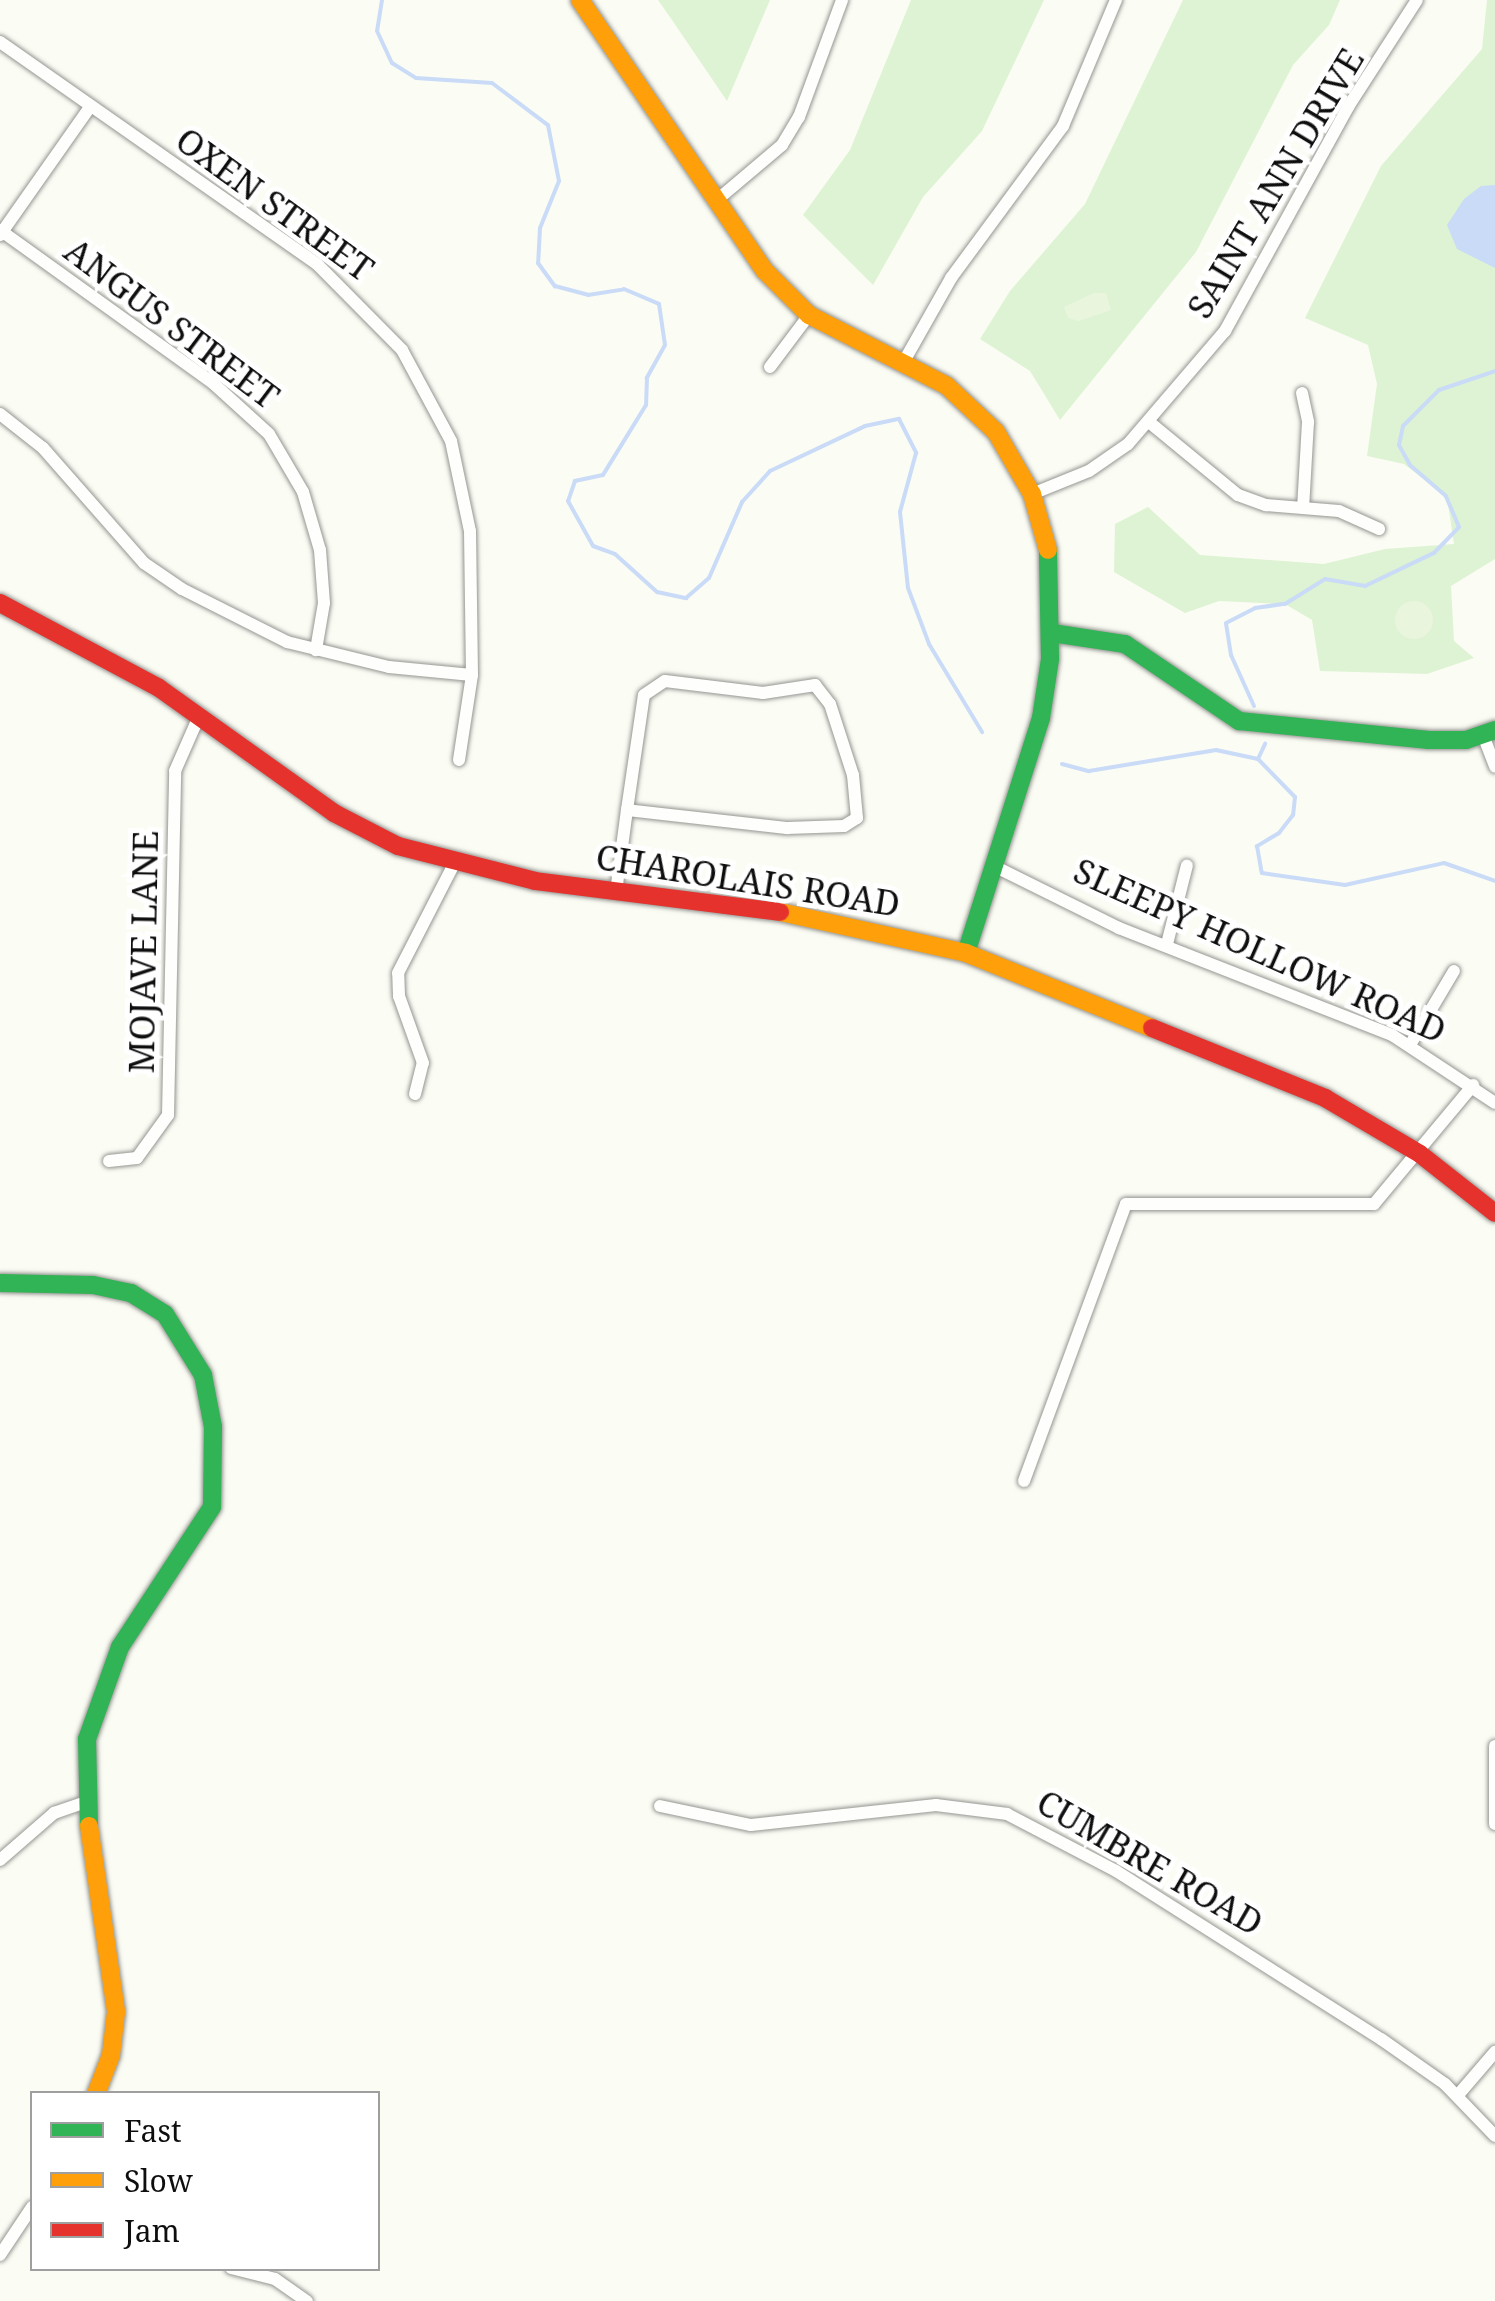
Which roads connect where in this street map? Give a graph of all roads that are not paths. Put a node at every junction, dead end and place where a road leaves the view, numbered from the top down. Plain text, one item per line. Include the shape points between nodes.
1 (580, 0) edge
2 (842, 0) edge
3 (1116, 0) edge
4 (1417, 0) edge
5 (0, 42) edge
6 (90, 107) junction
7 (717, 200) junction
8 (1, 232) edge
9 (809, 315) junction
10 (903, 363) junction
11 (770, 367) dead end
12 (1302, 393) dead end
13 (2, 420) edge
14 (1149, 422) junction
15 (1032, 494) junction
16 (1303, 508) junction
17 (1379, 529) dead end
18 (0, 604) edge
19 (1052, 633) junction
20 (316, 650) junction
21 (472, 675) junction
22 (200, 714) junction
23 (1489, 732) edge
24 (459, 760) dead end
25 (1495, 767) edge
26 (628, 810) junction
27 (454, 864) junction
28 (1187, 865) dead end
29 (994, 866) junction
30 (616, 892) junction
31 (1167, 944) junction
32 (966, 953) junction
33 (1454, 971) dead end
34 (1410, 1045) junction
35 (1472, 1085) junction
36 (415, 1094) dead end
37 (1495, 1103) edge
38 (1420, 1154) junction
39 (109, 1161) dead end
40 (1495, 1213) edge
41 (0, 1283) edge
42 (1024, 1480) dead end
43 (1495, 1746) edge
44 (86, 1802) junction
45 (660, 1806) dead end
46 (1495, 1824) edge
47 (0, 1860) edge
48 (1495, 2052) edge
49 (97, 2091) edge
50 (1458, 2095) junction
51 (1495, 2136) edge
52 (30, 2210) edge
53 (0, 2255) edge
54 (244, 2271) edge
55 (308, 2301) edge

1 - 7 street
2 - 7 street via 799,117 782,145
3 - 10 street via 1064,126 951,278
4 - 14 street, SAINT ANN DRIVE via 1348,107 1248,295
5 - 6 street, OXEN STREET
6 - 8 street
6 - 21 street, OXEN STREET via 317,264 402,350 451,441 463,489
7 - 9 street via 765,271
8 - 20 street, ANGUS STREET via 214,384 269,434 303,492 320,550 324,603
9 - 10 street
9 - 11 street
10 - 15 street via 946,386 996,432
12 - 16 street via 1308,422
13 - 20 street via 43,448 144,563 258,630
14 - 15 street, SAINT ANN DRIVE via 1105,462
14 - 16 street via 1238,495
15 - 19 street via 1049,554
16 - 17 street via 1339,511
18 - 22 street, CHAROLAIS ROAD
19 - 23 street via 1126,644 1239,721 1429,740
19 - 29 street via 1041,718
20 - 21 street
21 - 24 street, OXEN STREET
22 - 27 street, CHAROLAIS ROAD via 363,831
22 - 39 street, MOJAVE LANE via 175,771 168,1115 137,1158
23 - 25 street
26 - 26 street via 644,695 665,681 763,693 815,685 830,704 859,802 857,818 844,826 811,828
26 - 30 street
27 - 30 street, CHAROLAIS ROAD
27 - 36 street via 398,974 423,1063
28 - 31 street
29 - 31 street, SLEEPY HOLLOW ROAD
29 - 32 street
30 - 32 street, CHAROLAIS ROAD via 841,922
31 - 34 street, SLEEPY HOLLOW ROAD via 1322,1003
32 - 38 street, CHAROLAIS ROAD via 1280,1078
33 - 34 street
34 - 35 street, SLEEPY HOLLOW ROAD
35 - 37 street, SLEEPY HOLLOW ROAD
35 - 38 street
38 - 40 street, CHAROLAIS ROAD
38 - 42 street via 1374,1204 1126,1204
41 - 44 street via 93,1285 131,1293 164,1314 203,1375 213,1427 212,1506 106,1676 87,1739
43 - 46 street
44 - 47 street via 54,1813
44 - 49 street via 116,2012
45 - 50 street, CUMBRE ROAD via 751,1825 936,1805 1008,1814 1163,1900
48 - 50 street
50 - 51 street, CUMBRE ROAD
52 - 53 street
54 - 55 street via 275,2279

